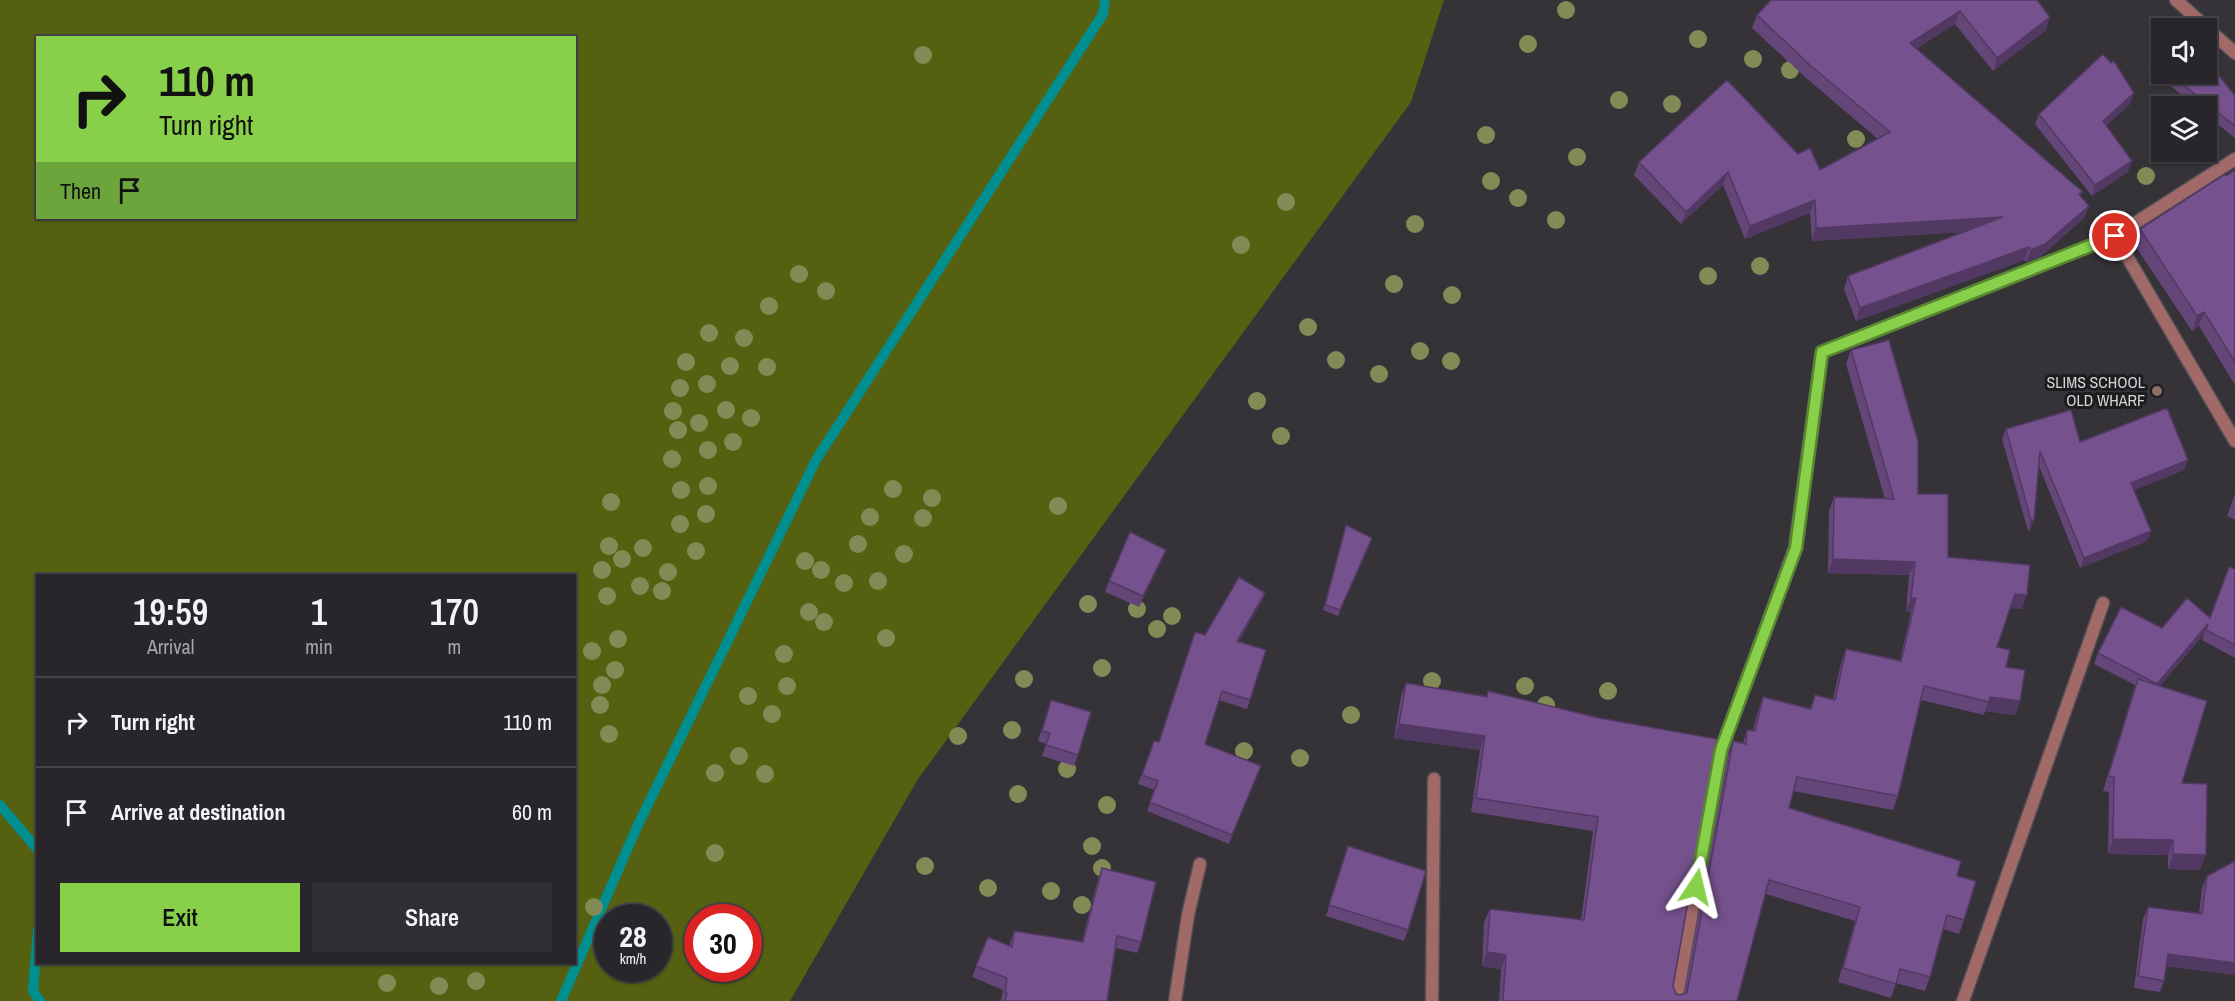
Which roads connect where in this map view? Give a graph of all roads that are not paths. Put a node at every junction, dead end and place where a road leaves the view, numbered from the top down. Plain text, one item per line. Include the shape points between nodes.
1 (2176, 0) edge
2 (2235, 53) edge
3 (2235, 159) edge
4 (2115, 236) junction
5 (2235, 441) edge
6 (2103, 603) dead end
7 (1434, 779) dead end
8 (1200, 864) dead end
9 (1175, 1001) edge
10 (1432, 1001) edge
11 (1676, 1001) edge
12 (1964, 1001) edge

1 - 2 street
3 - 4 street
4 - 5 street
4 - 11 street via 1822,352 1796,548 1721,750
6 - 12 street
7 - 10 street
8 - 9 street

